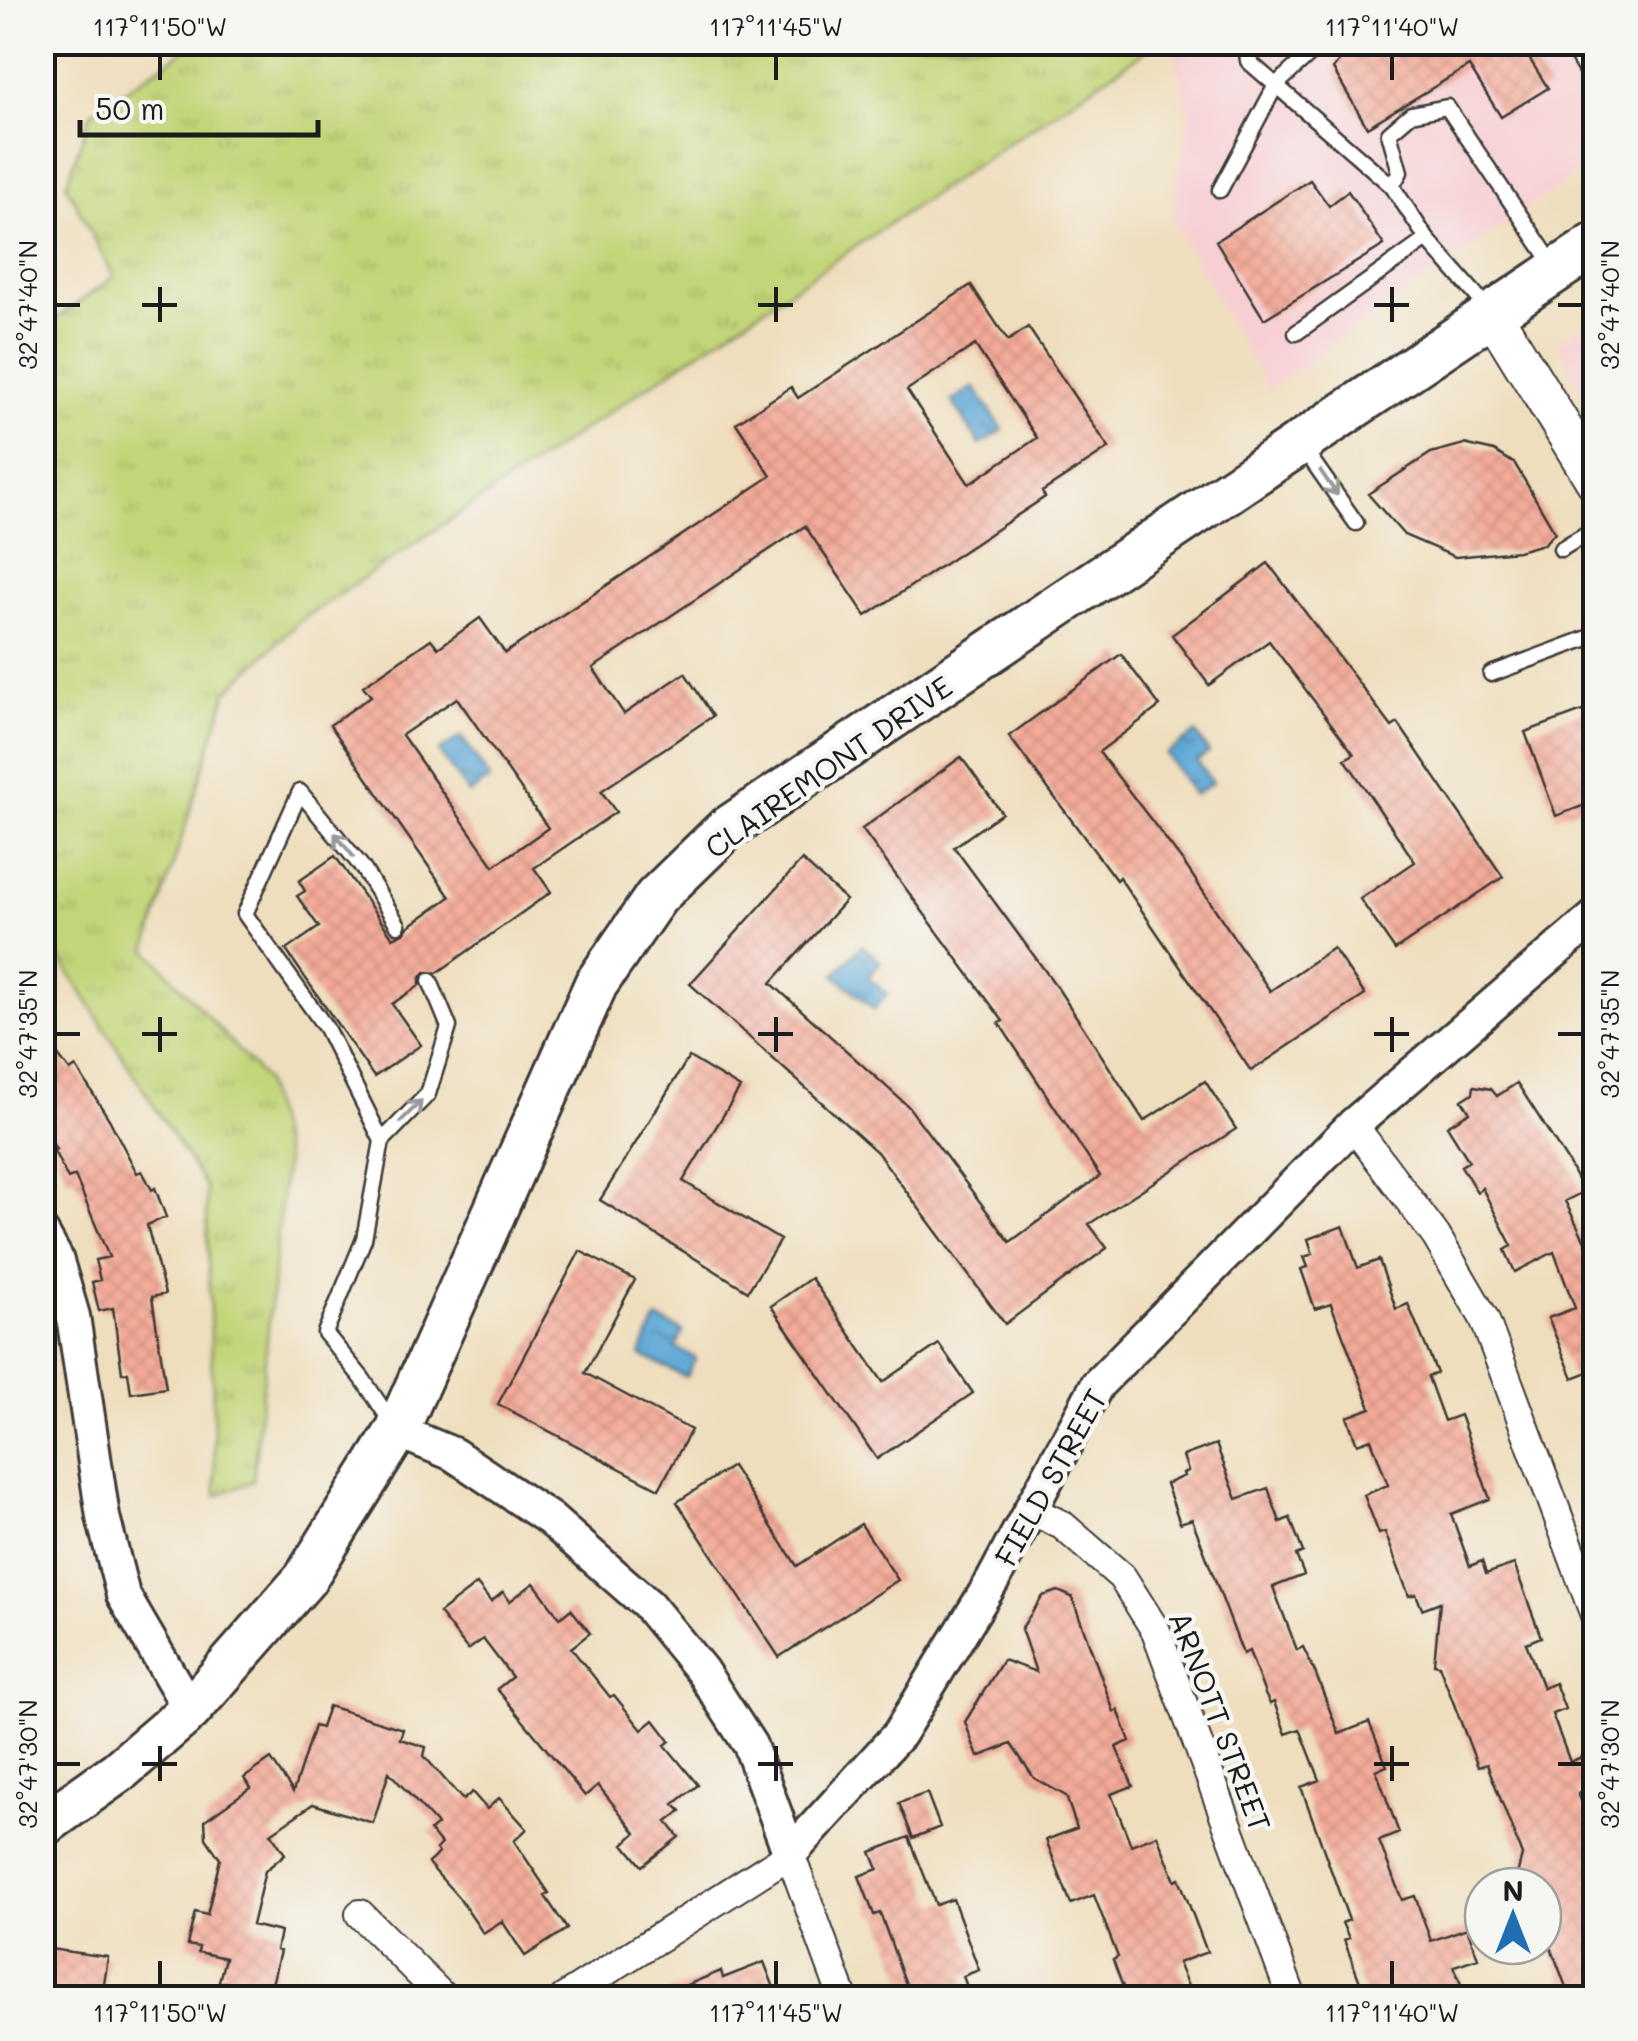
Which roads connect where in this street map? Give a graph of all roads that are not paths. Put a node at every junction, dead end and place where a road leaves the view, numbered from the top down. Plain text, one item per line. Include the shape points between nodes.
1 (1246, 42) edge
2 (1322, 42) edge
3 (1569, 42) edge
4 (1276, 85) junction
5 (1596, 88) edge
6 (1392, 186) junction
7 (1220, 190) dead end
8 (1426, 238) junction
9 (1596, 244) edge
10 (1557, 271) junction
11 (1493, 315) junction
12 (1296, 333) dead end
13 (1301, 444) junction
14 (1596, 482) edge
15 (1356, 523) dead end
16 (1596, 528) edge
17 (1560, 550) dead end
18 (1596, 635) edge
19 (1491, 674) dead end
20 (1596, 916) edge
21 (398, 926) dead end
22 (430, 981) dead end
23 (1353, 1126) junction
24 (382, 1141) junction
25 (42, 1233) edge
26 (397, 1431) junction
27 (1030, 1510) junction
28 (1596, 1618) edge
29 (190, 1710) junction
30 (42, 1826) edge
31 (790, 1854) junction
32 (360, 1914) dead end
33 (444, 1998) edge
34 (564, 1998) edge
35 (844, 1998) edge
36 (1292, 1998) edge

1 - 4 lane via 1248,61
2 - 4 lane
3 - 5 lane
4 - 6 lane
4 - 7 lane
6 - 8 lane
6 - 10 lane via 1400,172 1389,133 1410,114 1447,107
8 - 11 lane
8 - 12 lane
9 - 10 main road, CLAIREMONT DRIVE
10 - 11 main road, CLAIREMONT DRIVE
11 - 13 main road, CLAIREMONT DRIVE
11 - 14 main road
13 -> 15 lane
13 - 26 main road, CLAIREMONT DRIVE via 725,830 656,897 596,984
16 - 17 lane
18 - 19 lane
20 - 23 street, FIELD STREET
21 -> 24 lane via 362,867 300,792 246,914 326,1028
24 -> 22 lane via 428,1094 449,1027
23 - 27 street, FIELD STREET via 1098,1386
23 - 28 street via 1436,1236 1484,1318
24 - 26 lane via 364,1240 325,1334
25 - 29 street via 73,1316 103,1517 124,1595
26 - 29 main road, CLAIREMONT DRIVE via 305,1579
26 - 31 street via 452,1454 550,1519 648,1605 750,1745
27 - 31 street, FIELD STREET via 899,1734
27 - 36 street, ARNOTT STREET via 1062,1525 1122,1576 1156,1630
29 - 30 main road, CLAIREMONT DRIVE
31 - 34 street, FIELD STREET
31 - 35 street
32 - 33 street

